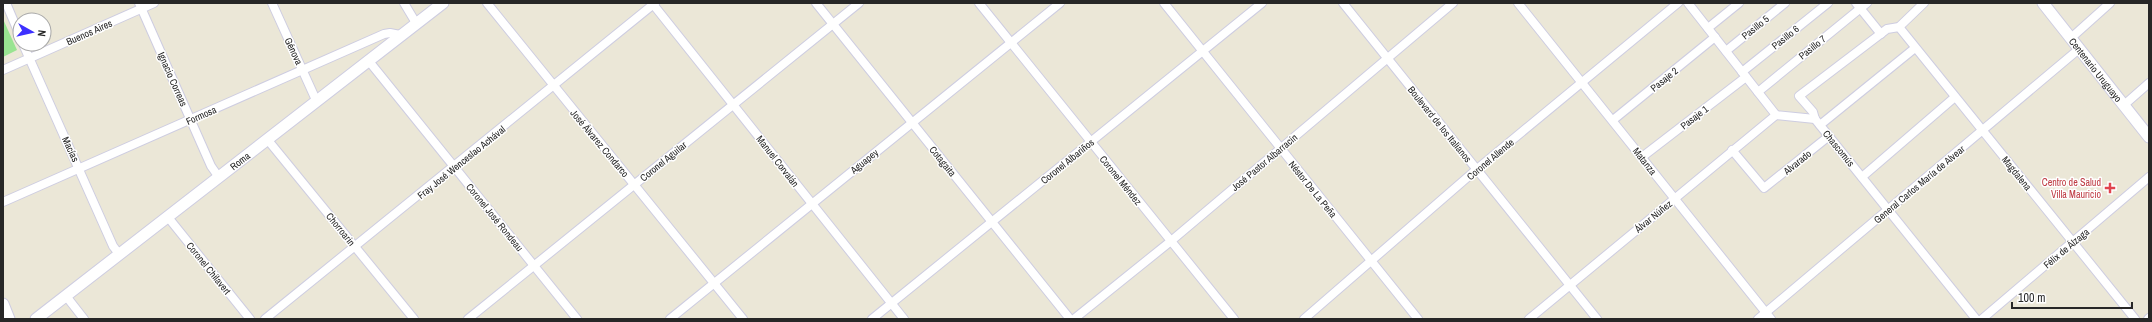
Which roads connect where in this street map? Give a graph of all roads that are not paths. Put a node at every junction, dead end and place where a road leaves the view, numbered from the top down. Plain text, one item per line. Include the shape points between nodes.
1 (6, 3) edge
2 (154, 3) edge
3 (272, 3) edge
4 (404, 3) edge
5 (443, 3) edge
6 (487, 3) edge
7 (816, 3) edge
8 (859, 3) edge
9 (979, 3) edge
10 (1060, 3) edge
11 (1164, 3) edge
12 (1262, 3) edge
13 (1343, 3) edge
14 (1453, 3) edge
15 (1518, 3) edge
16 (1678, 3) edge
17 (1699, 3) edge
18 (1739, 3) edge
19 (1785, 3) edge
20 (1828, 3) edge
21 (1924, 3) edge
22 (2043, 3) edge
23 (2110, 3) edge
24 (653, 4) edge
25 (1861, 5) edge
26 (140, 6) edge
27 (1690, 6) edge
28 (12, 17) edge
29 (416, 23) junction
30 (833, 24) junction
31 (1899, 27) junction
32 (1708, 28) junction
33 (1881, 34) junction
34 (400, 35) junction
35 (1715, 37) junction
36 (2071, 38) junction
37 (1011, 43) junction
38 (1915, 48) junction
39 (2079, 49) junction
40 (1202, 51) junction
41 (1726, 51) junction
42 (27, 52) edge
43 (30, 58) junction
44 (1387, 58) junction
45 (368, 60) junction
46 (3, 70) edge
47 (303, 70) junction
48 (1744, 74) junction
49 (1582, 82) junction
50 (2149, 83) edge
51 (553, 87) junction
52 (1758, 92) junction
53 (1955, 97) junction
54 (316, 100) junction
55 (733, 104) junction
56 (2124, 105) junction
57 (1776, 114) junction
58 (191, 120) junction
59 (1613, 120) junction
60 (1818, 122) junction
61 (912, 123) junction
62 (1983, 131) junction
63 (1829, 136) junction
64 (2149, 137) edge
65 (267, 139) junction
66 (1090, 142) junction
67 (1280, 148) junction
68 (1732, 150) junction
69 (1642, 157) junction
70 (455, 167) junction
71 (80, 168) junction
72 (1477, 169) junction
73 (218, 176) junction
74 (1862, 177) junction
75 (2149, 177) edge
76 (634, 184) junction
77 (1674, 198) junction
78 (3, 202) edge
79 (812, 203) junction
80 (1889, 210) junction
81 (167, 216) junction
82 (993, 222) junction
83 (1171, 241) junction
84 (2073, 242) junction
85 (356, 246) junction
86 (119, 254) junction
87 (1372, 260) junction
88 (534, 265) junction
89 (714, 283) junction
90 (1570, 284) junction
91 (66, 296) junction
92 (3, 304) edge
93 (892, 304) junction
94 (1768, 316) edge
95 (9, 319) edge
96 (36, 319) edge
97 (84, 319) edge
98 (250, 319) edge
99 (266, 319) edge
100 (414, 319) edge
101 (468, 319) edge
102 (577, 319) edge
103 (670, 319) edge
104 (743, 319) edge
105 (872, 319) edge
106 (904, 319) edge
107 (1070, 319) edge
108 (1074, 319) edge
109 (1234, 319) edge
110 (1304, 319) edge
111 (1418, 319) edge
112 (1529, 319) edge
113 (1598, 319) edge
114 (1758, 319) edge
115 (1976, 319) edge
116 (1982, 319) edge
117 (2135, 319) edge

1 - 28 street
2 - 26 street, Buenos Aires
3 - 47 street, Génova
4 - 29 street
5 - 29 street, Roma
6 - 51 street, José Álvarez Condarco
7 - 30 street, Cotagaita
8 - 30 street, Coronel Aguilar
9 - 37 street, Coronel Méndez
10 - 37 street, Aguapey
11 - 40 street, Néstor De La Peña
12 - 40 street, Coronel Albariños
13 - 44 street, Boulevard de los Italianos
14 - 44 street, José Pastor Albarracín
15 - 49 street, Matanza
16 - 49 street, Coronel Allende
17 - 27 street
18 - 32 street
19 - 41 street, Pasillo 5
20 - 48 street, Pasillo 6
21 - 31 street
22 - 36 street, Centenario Uruguayo
23 - 36 street
24 - 51 street, Fray José Wenceslao Achával
24 - 55 street, Manuel Corvalán
25 - 33 street
25 - 52 street, Pasillo 7
26 - 43 street, Buenos Aires
26 - 58 street, Ignacio Correas
27 - 32 street
29 - 34 street, Roma
30 - 55 street, Coronel Aguilar
30 - 61 street, Cotagaita
31 - 33 street via 1887,29
31 - 38 street, Magdalena
32 - 35 street
33 - 60 street, Chascomús via 1799,96
34 - 45 street, Roma
34 - 47 street, Formosa via 384,34
35 - 41 street
35 - 59 street, Pasaje 2
36 - 39 street, Centenario Uruguayo
37 - 61 street, Aguapey
37 - 66 street, Coronel Méndez
38 - 53 street, Magdalena
38 - 60 street
39 - 56 street, Centenario Uruguayo
39 - 62 street, General Carlos María de Alvear
40 - 66 street, Coronel Albariños
40 - 67 street, Néstor De La Peña
41 - 48 street
42 - 43 street, Macías
43 - 46 street, Buenos Aires
43 - 71 street, Macías
44 - 67 street, José Pastor Albarracín
44 - 72 street, Boulevard de los Italianos
45 - 54 street, Roma
45 - 70 street, Coronel José Rondeau
47 - 54 street, Génova
47 - 58 street, Formosa
48 - 52 street
48 - 69 street, Pasaje 1
49 - 59 street, Matanza
49 - 72 street, Coronel Allende
50 - 56 street
51 - 70 street, Fray José Wenceslao Achával
51 - 76 street, José Álvarez Condarco
52 - 57 street
53 - 62 street, Magdalena
53 - 74 street
54 - 65 street, Roma
55 - 76 street, Coronel Aguilar
55 - 79 street, Manuel Corvalán
56 - 64 street, Centenario Uruguayo
57 - 60 street
57 - 68 street, Álvar Núñez
58 - 71 street, Formosa
58 - 73 street, Ignacio Correas
59 - 69 street, Matanza
60 - 63 street, Chascomús
61 - 79 street, Aguapey
61 - 82 street, Cotagaita
62 - 80 street, General Carlos María de Alvear
62 - 84 street, Magdalena
63 - 68 street, Alvarado via 1764,188
63 - 74 street, Chascomús
65 - 73 street, Roma
65 - 85 street, Chorroarin
66 - 82 street, Coronel Albariños
66 - 83 street, Coronel Méndez
67 - 83 street, José Pastor Albarracín
67 - 87 street, Néstor De La Peña
68 - 77 street, Álvar Núñez
69 - 77 street, Matanza
70 - 85 street, Fray José Wenceslao Achával
70 - 88 street, Coronel José Rondeau
71 - 78 street, Formosa
71 - 86 street, Macías via 113,246
72 - 87 street, Coronel Allende
72 - 90 street, Boulevard de los Italianos
73 - 81 street, Roma
74 - 80 street, Chascomús
75 - 84 street, Félix de Álzaga
76 - 88 street, Coronel Aguilar
76 - 89 street, José Álvarez Condarco
77 - 90 street, Álvar Núñez
77 - 94 street, Matanza
79 - 89 street, Aguapey
79 - 93 street, Manuel Corvalán
80 - 94 street, General Carlos María de Alvear
80 - 115 street, Chascomús
81 - 86 street, Roma
81 - 98 street, Coronel Chilavert
82 - 93 street, Coronel Albariños
82 - 107 street, Cotagaita
83 - 108 street, José Pastor Albarracín
83 - 109 street, Coronel Méndez
84 - 116 street, Félix de Álzaga
84 - 117 street, Magdalena
85 - 99 street, Fray José Wenceslao Achával
85 - 100 street, Chorroarin
86 - 91 street, Roma
87 - 110 street, Coronel Allende
87 - 111 street, Néstor De La Peña
88 - 101 street, Coronel Aguilar
88 - 102 street, Coronel José Rondeau
89 - 103 street, Aguapey
89 - 104 street, José Álvarez Condarco
90 - 112 street, Álvar Núñez
90 - 113 street, Boulevard de los Italianos
91 - 96 street, Roma
91 - 97 street
92 - 95 street
93 - 105 street, Coronel Albariños
93 - 106 street, Manuel Corvalán
94 - 114 street, General Carlos María de Alvear

